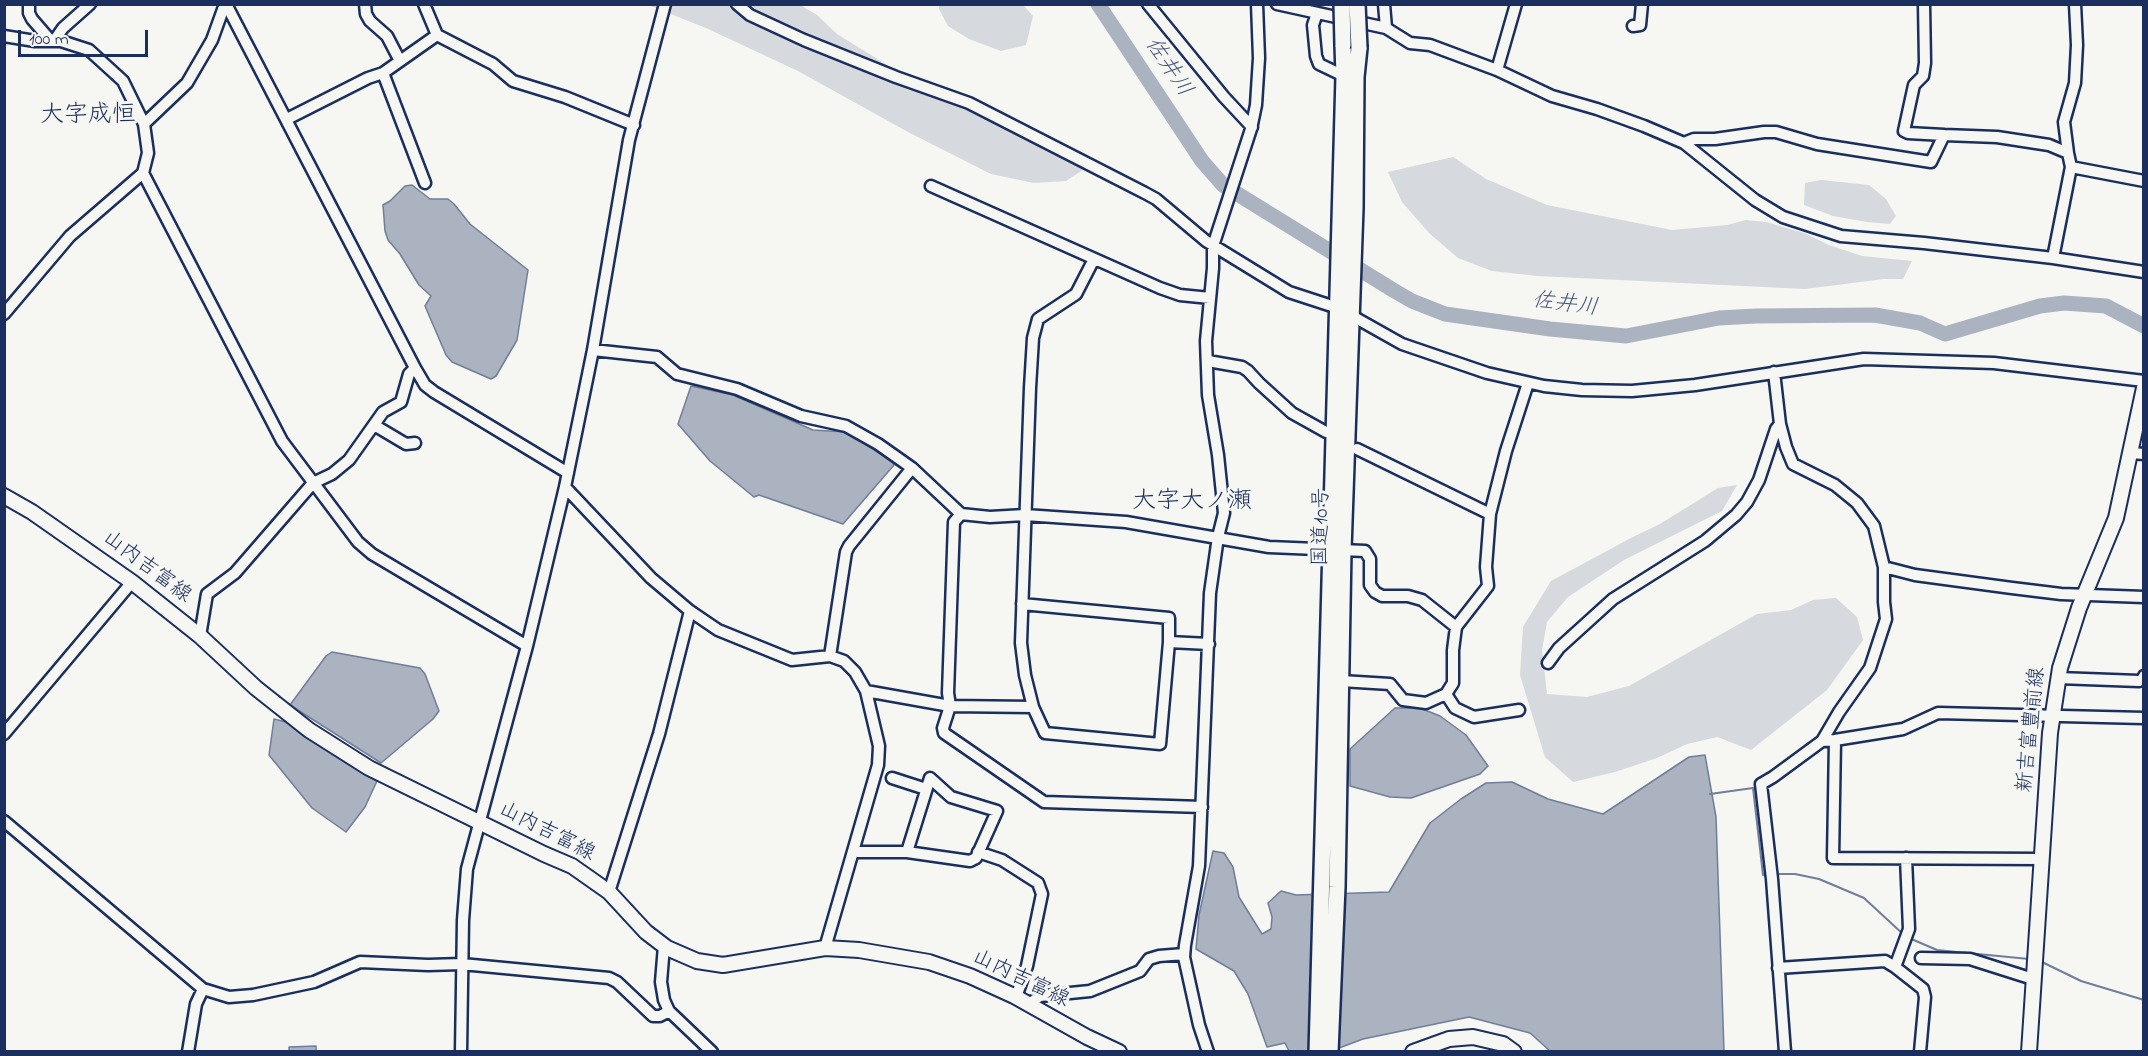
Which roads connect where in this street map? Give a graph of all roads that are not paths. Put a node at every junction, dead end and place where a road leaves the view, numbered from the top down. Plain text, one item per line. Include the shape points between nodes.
1 (29, 4) edge
2 (90, 4) edge
3 (226, 4) edge
4 (365, 4) edge
5 (424, 4) edge
6 (665, 4) edge
7 (737, 4) edge
8 (1148, 4) edge
9 (1257, 4) edge
10 (1277, 4) edge
11 (1342, 4) edge
12 (1357, 4) edge
13 (1384, 4) edge
14 (1516, 4) edge
15 (1642, 4) edge
16 (1924, 4) edge
17 (2075, 4) edge
18 (1317, 13) junction
19 (1633, 26) dead end
20 (1386, 28) junction
21 (437, 35) junction
22 (4, 36) edge
23 (53, 41) junction
24 (400, 61) junction
25 (1497, 70) junction
26 (383, 73) junction
27 (1344, 76) junction
28 (287, 119) junction
29 (144, 124) junction
30 (634, 125) junction
31 (1250, 132) junction
32 (1944, 135) junction
33 (1684, 143) junction
34 (2068, 153) junction
35 (2071, 167) junction
36 (143, 173) junction
37 (2144, 181) edge
38 (425, 183) dead end
39 (931, 186) dead end
40 (1348, 207) junction
41 (1215, 241) junction
42 (2053, 258) junction
43 (1094, 259) junction
44 (2144, 273) edge
45 (1210, 298) junction
46 (1342, 300) junction
47 (4, 314) edge
48 (1352, 316) junction
49 (593, 350) junction
50 (1208, 361) junction
51 (415, 368) junction
52 (1774, 372) junction
53 (2144, 381) edge
54 (1527, 383) junction
55 (2144, 388) edge
56 (1780, 424) junction
57 (374, 425) junction
58 (1326, 432) dead end
59 (415, 443) dead end
60 (1357, 449) dead end
61 (2137, 454) edge
62 (912, 468) junction
63 (568, 473) junction
64 (313, 483) junction
65 (565, 487) junction
66 (4, 496) edge
67 (961, 514) junction
68 (1490, 514) junction
69 (1025, 515) junction
70 (1218, 537) junction
71 (1336, 550) junction
72 (1884, 567) junction
73 (132, 582) junction
74 (2085, 594) junction
75 (2144, 597) edge
76 (1022, 604) junction
77 (690, 611) junction
78 (1456, 627) junction
79 (200, 636) junction
80 (1169, 642) junction
81 (1209, 644) junction
82 (527, 646) junction
83 (830, 656) junction
84 (1548, 663) dead end
85 (2144, 675) edge
86 (2058, 678) junction
87 (1341, 681) junction
88 (866, 691) junction
89 (1446, 694) junction
90 (950, 706) junction
91 (1033, 707) junction
92 (1519, 710) dead end
93 (2053, 716) junction
94 (2144, 718) edge
95 (4, 734) edge
96 (1835, 740) junction
97 (1822, 741) junction
98 (892, 777) dead end
99 (926, 789) junction
100 (1202, 807) junction
101 (4, 821) edge
102 (480, 822) junction
103 (853, 852) junction
104 (907, 852) junction
105 (978, 852) junction
106 (1906, 858) junction
107 (2042, 859) junction
108 (1330, 887) junction
109 (609, 892) junction
110 (664, 946) junction
111 (825, 948) junction
112 (1184, 954) junction
113 (1921, 958) dead end
114 (462, 964) junction
115 (1895, 967) junction
116 (1778, 968) junction
117 (2033, 979) junction
118 (203, 989) junction
119 (1016, 997) junction
120 (1029, 1004) junction
121 (669, 1011) junction
122 (1115, 1051) edge
123 (2032, 1051) edge
124 (188, 1052) edge
125 (461, 1052) edge
126 (712, 1052) edge
127 (1208, 1052) edge
128 (1317, 1052) edge
129 (1330, 1052) edge
130 (1413, 1052) edge
131 (1514, 1052) edge
132 (1785, 1052) edge
133 (1920, 1052) edge

1 - 23 street via 32,19
2 - 23 street
3 - 28 street
3 - 29 street via 212,40 187,83
4 - 24 street via 370,21 387,36
5 - 21 street
6 - 30 street
7 - 41 street via 750,15 804,40 950,95 1025,131 1156,199 1193,232
8 - 31 street
9 - 31 street via 1259,73
10 - 18 street
11 - 27 highway, 国道10号, bridge
12 - 40 highway, 国道10号, bridge via 1359,48
13 - 20 street
14 - 25 street
15 - 19 street via 1640,25
16 - 32 street via 1923,76 1914,85 1904,131
17 - 34 street via 2074,83 2064,122
18 - 20 street
18 - 27 street via 1313,25 1319,64
20 - 25 street via 1410,43 1430,45
21 - 24 street
21 - 30 street via 493,64 513,81
22 - 23 street
23 - 29 street via 89,50 123,81
24 - 26 street
25 - 33 street via 1552,96
26 - 28 street
26 - 38 street
27 - 40 highway, 国道10号
28 - 51 street
29 - 36 street via 148,153
30 - 49 street
31 - 41 street
32 - 33 street via 1930,162 1817,144 1776,132
32 - 34 street via 2021,140
33 - 42 street via 1747,194 1783,217 1841,236
34 - 35 street
35 - 37 street
35 - 42 street
36 - 47 street via 70,236
36 - 64 street via 282,441
39 - 43 street
40 - 46 highway, 国道10号
41 - 45 street
41 - 46 street via 1289,292
42 - 44 street
43 - 45 street via 1180,295
43 - 69 street via 1076,294 1038,319 1035,327
45 - 50 street
46 - 48 highway, 国道10号
46 - 71 highway, 国道10号
48 - 54 street via 1402,344
48 - 71 highway, 国道10号
49 - 62 street via 657,357 677,374 737,389 801,416 846,426
49 - 63 street
50 - 58 street via 1248,371 1292,413
50 - 70 street via 1208,395 1224,513
51 - 57 street via 409,374 401,402 383,412
51 - 63 street via 434,392
52 - 53 street via 1864,359 1956,361
52 - 54 street via 1632,391 1564,389
52 - 56 street
54 - 68 street
55 - 61 main road, 新吉富豊前線
56 - 72 street via 1793,464 1835,485 1857,503 1874,526
56 - 84 street via 1759,480 1736,515 1705,542 1613,599
57 - 59 street via 406,444
57 - 64 street via 349,460
60 - 68 street
61 - 74 main road, 新吉富豊前線
62 - 67 street
62 - 83 street via 846,552
63 - 65 street
64 - 79 street via 235,573 207,594
64 - 82 street via 358,542 372,554
65 - 77 street via 651,578
65 - 82 street
66 - 73 main road, 山内吉富線
67 - 69 street
67 - 90 street via 954,522
68 - 78 street via 1488,586
69 - 70 street via 1126,522
69 - 76 street
70 - 71 street via 1269,547
70 - 81 street via 1210,593
71 - 78 street via 1368,553 1370,585 1375,592 1422,600
71 - 87 highway, 国道10号
71 - 108 highway, 国道10号
72 - 74 street via 2012,588
72 - 97 street via 1886,619 1870,668
73 - 79 main road, 山内吉富線
73 - 95 street
74 - 75 street
74 - 86 main road, 新吉富豊前線
76 - 80 street via 1169,618
76 - 91 street via 1022,650
77 - 83 street via 718,630 792,660
77 - 109 street via 659,734
78 - 89 street via 1453,683
79 - 102 main road, 山内吉富線 via 309,730 369,768
80 - 81 street
80 - 91 street via 1160,744 1045,733
81 - 100 street
82 - 102 street
83 - 88 street via 844,661
85 - 86 street via 2139,681
86 - 93 main road, 新吉富豊前線
87 - 89 street via 1390,684 1403,700 1426,703
87 - 108 highway, 国道10号
88 - 90 street
88 - 103 street via 879,746 878,765
89 - 92 street via 1455,708 1474,717
90 - 91 street
90 - 100 street via 944,733 1044,802
93 - 94 street
93 - 96 street via 1938,713 1903,729
93 - 107 main road, 新吉富豊前線
96 - 97 street
96 - 106 street via 1833,858
97 - 116 street via 1761,784
98 - 99 street
99 - 104 street
99 - 105 street via 930,778 951,797 997,811
100 - 112 street via 1199,866
101 - 118 street
102 - 109 main road, 山内吉富線 via 572,866
102 - 114 street via 467,868
103 - 104 street
103 - 111 street
104 - 105 street via 970,861
105 - 119 street via 1002,860 1038,883 1042,894 1027,966
106 - 107 street
106 - 115 street via 1909,929
107 - 117 main road, 新吉富豊前線
108 - 128 highway, 国道10号
108 - 129 highway, 国道10号
109 - 110 main road, 山内吉富線
110 - 111 main road, 山内吉富線 via 697,961 723,964
110 - 121 street via 661,982
111 - 119 main road, 山内吉富線 via 928,962
112 - 120 street via 1149,959 1140,971 1090,991 1040,996
112 - 127 street
113 - 117 street via 1970,959
114 - 118 street via 360,962 314,982 253,995 230,997
114 - 121 street via 609,978 653,1016
114 - 125 street
115 - 116 street via 1885,961
115 - 133 street via 1923,989
116 - 132 street
117 - 123 main road, 新吉富豊前線
118 - 124 street via 196,1004
119 - 120 main road, 山内吉富線
120 - 122 main road, 山内吉富線
121 - 126 street
130 - 131 main road via 1449,1039 1473,1037 1503,1044

